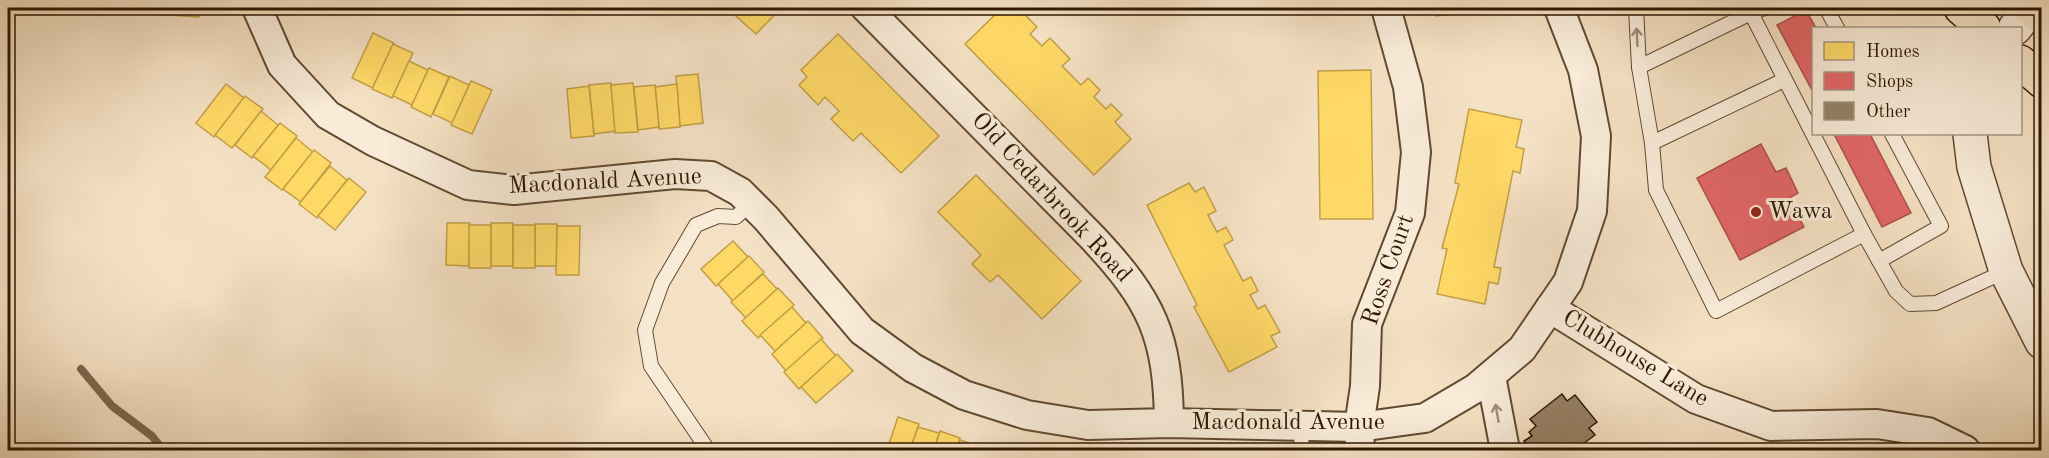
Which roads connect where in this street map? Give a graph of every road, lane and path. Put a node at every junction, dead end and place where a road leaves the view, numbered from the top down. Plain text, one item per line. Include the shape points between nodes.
1 (257, 8) edge
2 (866, 8) edge
3 (1386, 8) edge
4 (1559, 8) edge
5 (1636, 8) edge
6 (1826, 8) edge
7 (1754, 9) edge
8 (1836, 27) edge
9 (2022, 64) edge
10 (1639, 66) junction
11 (1784, 80) junction
12 (2042, 81) edge
13 (1812, 134) edge
14 (1813, 135) edge
15 (1893, 135) edge
16 (1954, 135) edge
17 (1970, 135) edge
18 (1652, 143) junction
19 (1984, 198) junction
20 (751, 203) junction
21 (1864, 234) junction
22 (1879, 261) junction
23 (2006, 271) junction
24 (1550, 308) junction
25 (2042, 342) edge
26 (1491, 376) junction
27 (1169, 423) junction
28 (1301, 439) edge
29 (1359, 439) edge
30 (708, 450) edge
31 (1505, 450) edge
32 (1965, 450) edge

1 - 20 street, Macdonald Avenue via 282,65 328,115 373,141 468,185 514,190 675,174 711,176
2 - 27 street, Old Cedarbrook Road via 1127,277 1149,312 1165,355
3 - 29 street, Ross Court via 1408,87 1416,152 1410,213 1367,324
4 - 24 street, Macdonald Avenue via 1583,70 1596,136 1592,211 1568,282
10 -> 5 lane
6 - 8 lane
7 - 10 lane
7 - 11 lane
9 - 12 highway
10 - 18 lane
11 - 13 lane
11 - 18 lane
14 - 21 lane
15 - 22 lane via 1941,226
16 - 19 street
17 - 19 street
18 - 21 lane via 1656,190 1716,311
19 - 23 street
20 - 27 street, Macdonald Avenue via 862,331 913,368 964,394 1027,415 1088,425
20 - 30 lane via 735,217 718,216 696,225 662,283 645,330 651,366
21 - 22 lane
22 - 23 lane via 1896,291 1910,304 1936,303
23 - 25 street
24 - 26 street, Macdonald Avenue via 1522,349
24 - 32 street, Clubhouse Lane via 1696,399 1772,426 1877,424 1928,432
26 - 29 street, Macdonald Avenue via 1425,418
31 -> 26 street
27 - 28 street, Macdonald Avenue
28 - 29 street, Macdonald Avenue

